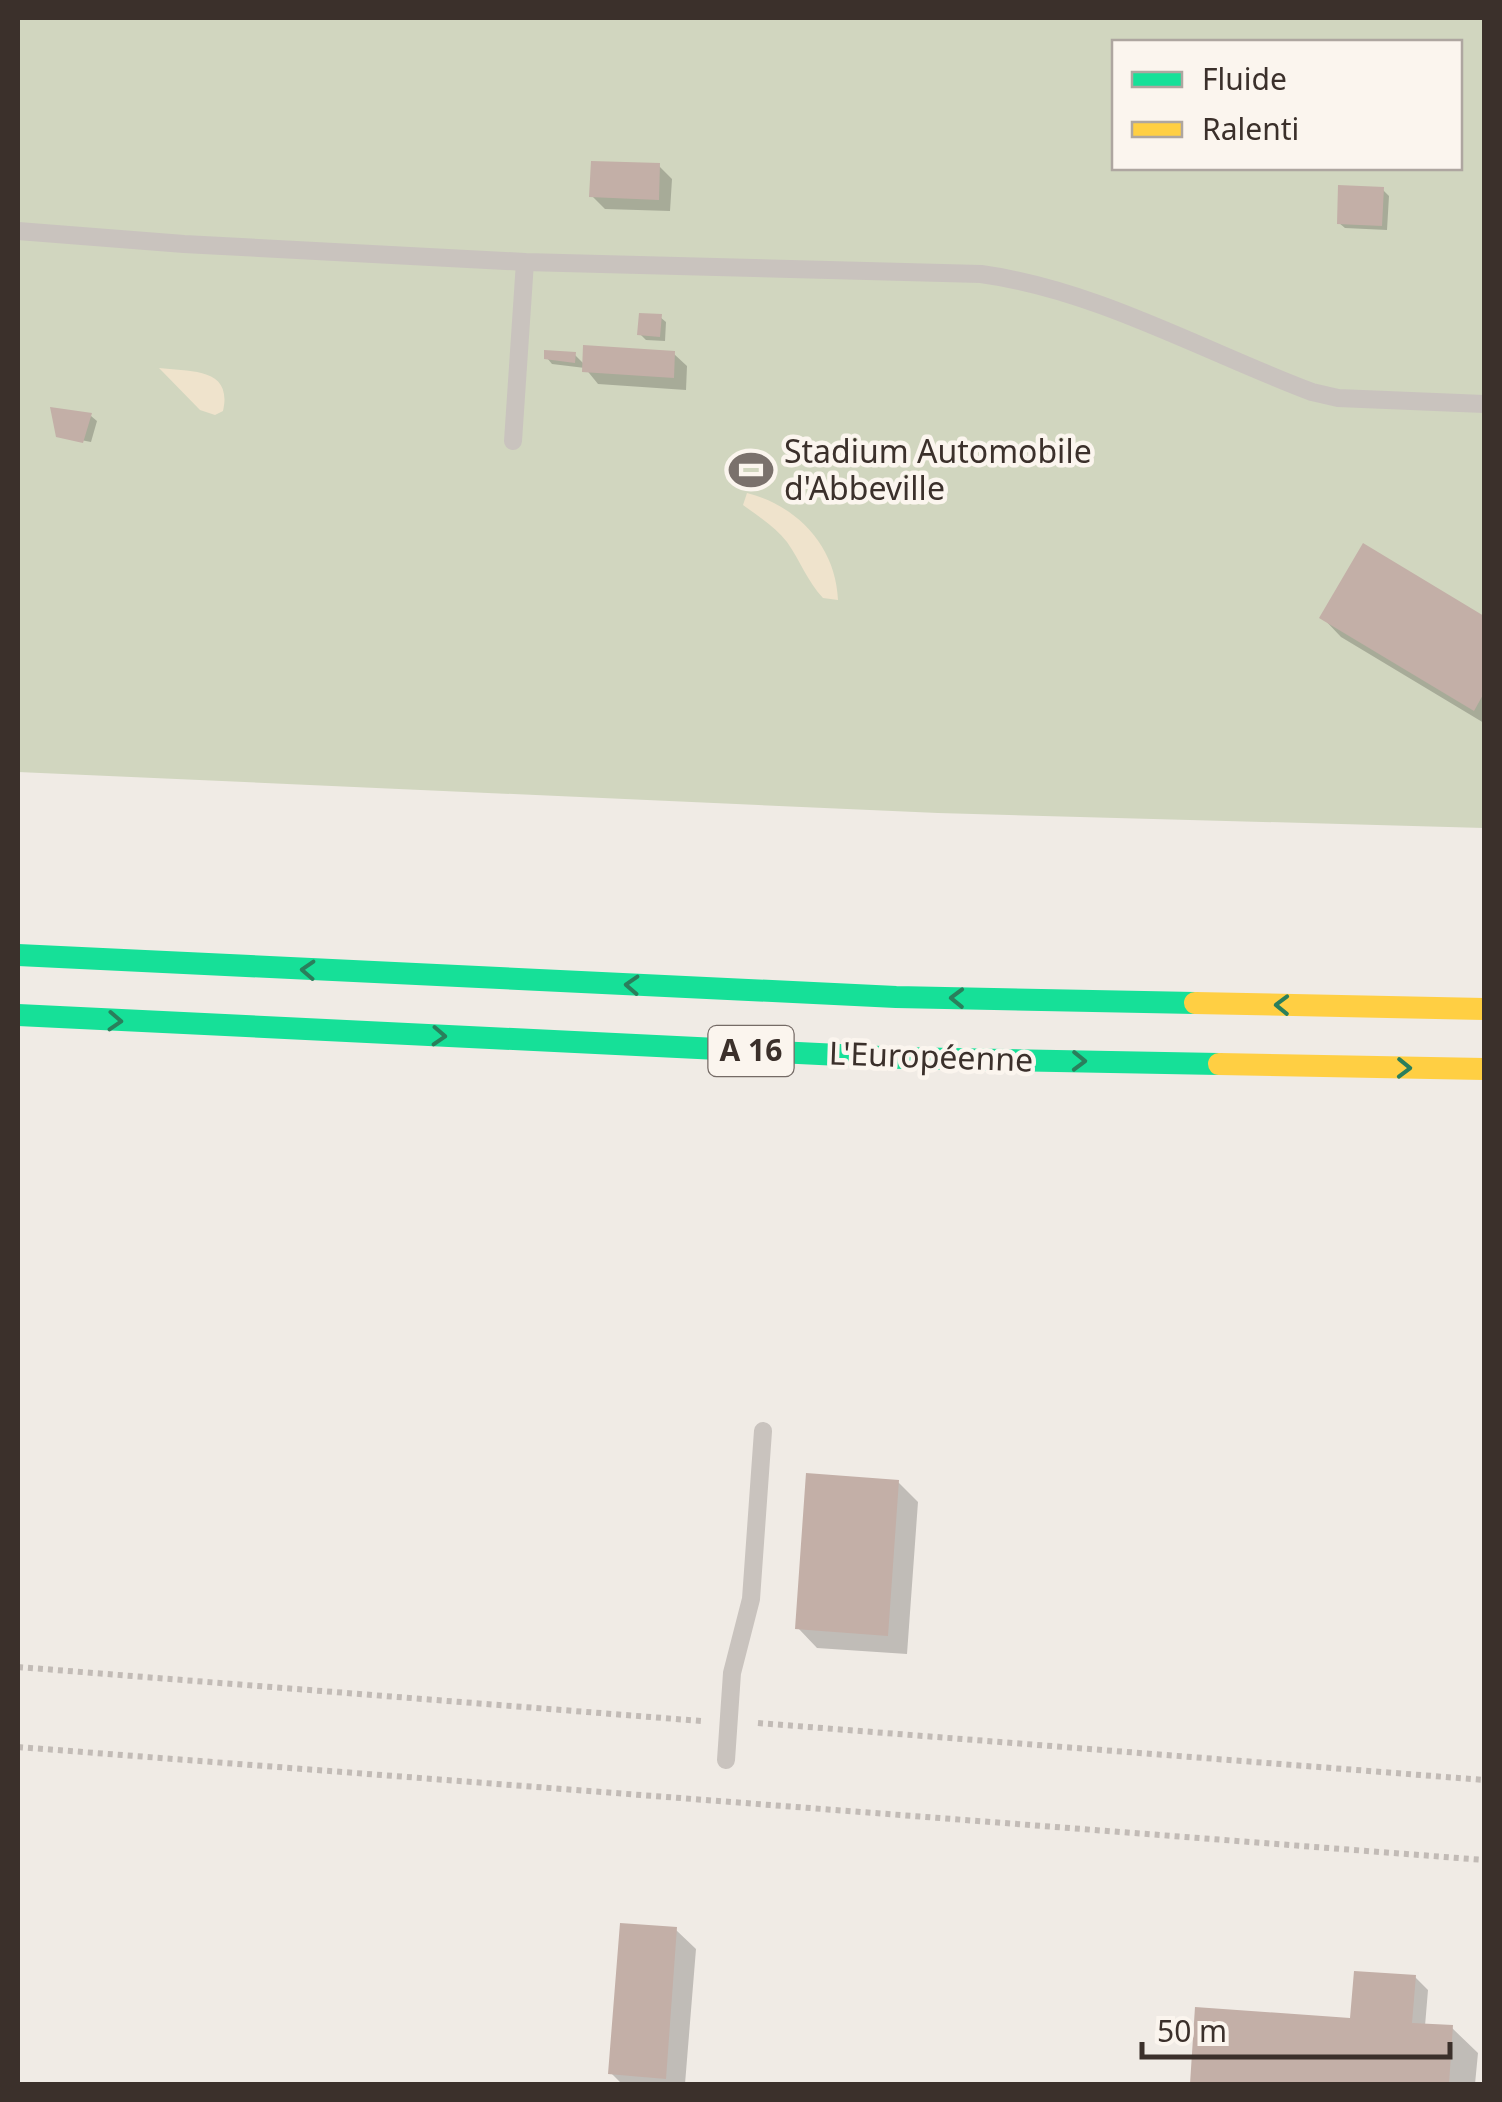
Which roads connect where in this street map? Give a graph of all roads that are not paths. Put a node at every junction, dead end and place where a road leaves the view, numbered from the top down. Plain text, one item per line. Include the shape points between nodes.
1 (18, 231) edge
2 (525, 262) junction
3 (1484, 404) edge
4 (513, 441) dead end
5 (18, 955) edge
6 (1484, 1008) edge
7 (18, 1015) edge
8 (1484, 1069) edge
9 (763, 1431) dead end
10 (726, 1760) dead end

1 - 2 lane
2 - 3 lane via 944,272 1026,280 1312,392
2 - 4 lane
6 -> 5 highway, L'Européenne / A 16 via 896,997
7 -> 8 highway, L'Européenne / A 16 via 902,1058
9 - 10 lane via 751,1599 732,1672

